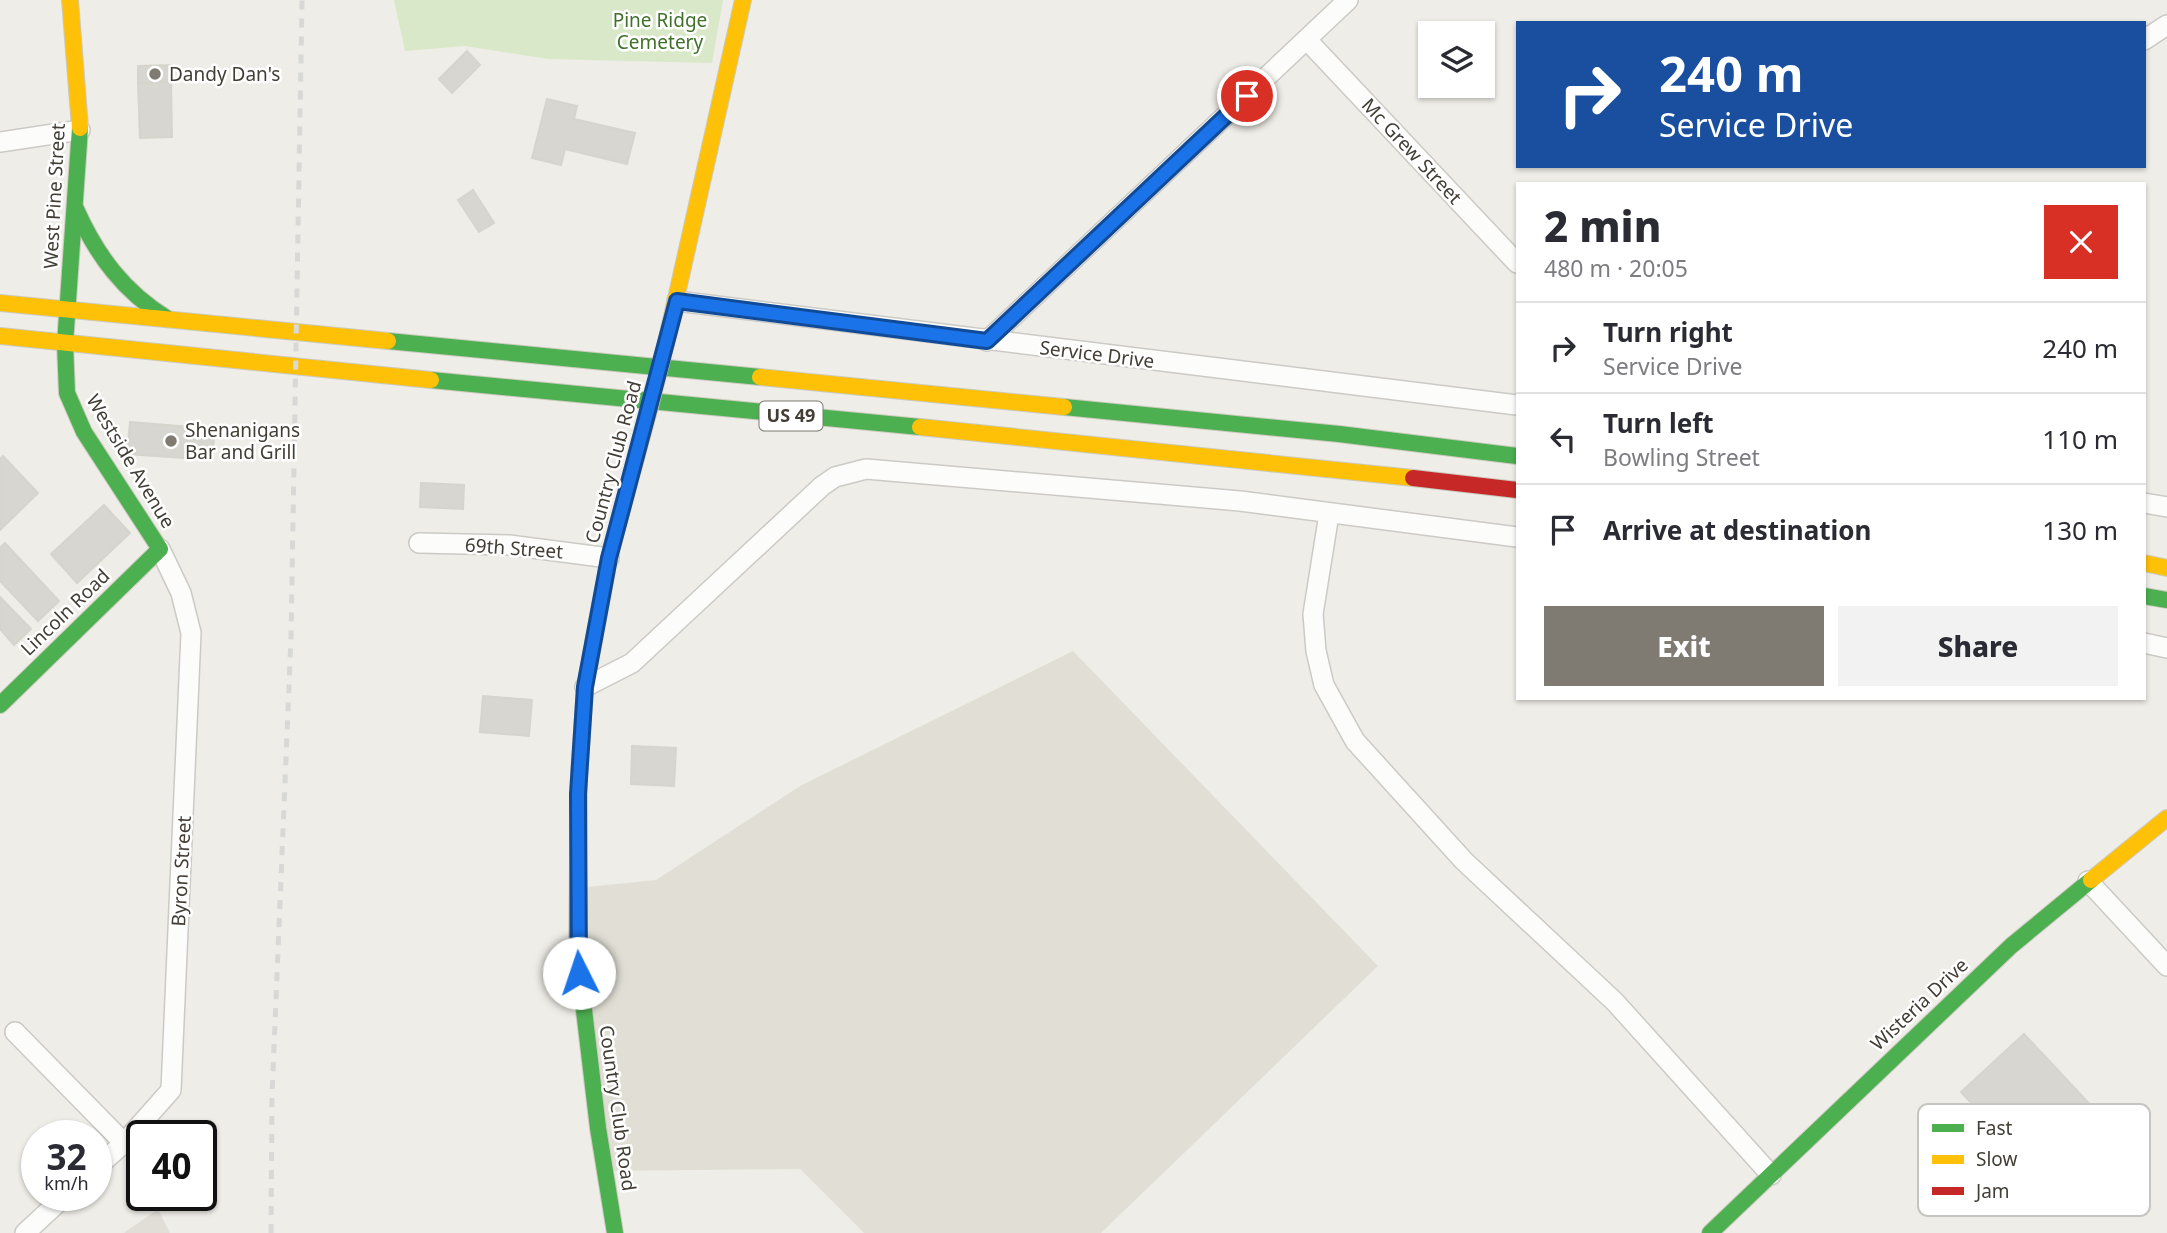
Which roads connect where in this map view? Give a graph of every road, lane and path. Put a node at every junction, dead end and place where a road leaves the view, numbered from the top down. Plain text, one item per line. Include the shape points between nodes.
1 (71, 0) edge
2 (743, 0) edge
3 (1348, 0) edge
4 (2167, 25) edge
5 (2146, 39) edge
6 (1307, 40) junction
7 (80, 130) junction
8 (0, 142) edge
9 (76, 209) junction
10 (1516, 262) edge
11 (677, 301) junction
12 (0, 303) edge
13 (68, 311) junction
14 (171, 321) junction
15 (0, 336) edge
16 (987, 341) junction
17 (65, 344) junction
18 (67, 393) joint
19 (1516, 405) edge
20 (1516, 456) edge
21 (1516, 490) edge
22 (2146, 503) edge
23 (2167, 507) edge
24 (1329, 514) junction
25 (1516, 537) edge
26 (419, 543) dead end
27 (160, 550) junction
28 (609, 558) junction
29 (2146, 563) edge
30 (2167, 568) edge
31 (2146, 596) edge
32 (2167, 600) edge
33 (2146, 643) edge
34 (2167, 648) edge
35 (585, 687) junction
36 (0, 705) edge
37 (2167, 818) edge
38 (2088, 881) junction
39 (2167, 966) edge
40 (15, 1032) dead end
41 (124, 1143) junction
42 (112, 1154) edge
43 (1771, 1175) junction
44 (48, 1211) edge
45 (24, 1233) edge
46 (615, 1233) edge
47 (1710, 1233) edge

1 - 7 main road, West Pine Street
2 - 11 main road, Country Club Road
3 - 6 street
4 - 5 street
6 - 10 street, Mc Grew Street
6 - 16 street
7 - 8 street
7 - 9 main road, West Pine Street
9 - 13 main road, West Pine Street
9 - 14 main road via 113,276 143,304
11 - 16 street, Service Drive
11 - 28 main road, Country Club Road, bridge
12 - 13 main road, US 49
13 - 14 main road, US 49
13 - 17 main road, West Pine Street
14 - 20 main road, US 49 via 1339,434
15 - 17 main road, US 49
16 - 19 street, Service Drive
17 - 18 main road, West Pine Street
17 - 21 main road, US 49 via 1237,456
18 - 27 main road, Westside Avenue via 85,432
22 - 23 street
24 - 25 street
24 - 35 street via 895,469 850,472 822,486 632,663
24 - 43 street via 1313,614 1316,651 1324,685 1354,741 1464,861 1615,1002
26 - 28 street, 69th Street via 509,545
27 - 36 main road, Lincoln Road
27 - 41 street, Byron Street via 181,593 191,633 171,1090
28 - 35 main road, Country Club Road
29 - 30 main road
31 - 32 main road
33 - 34 street
35 - 46 main road, Country Club Road via 577,951
37 - 38 main road, Wisteria Drive
38 - 39 street
38 - 43 main road, Wisteria Drive via 1940,1011
40 - 41 street
41 - 42 street, Byron Street
43 - 47 main road, Wisteria Drive
44 - 45 street

